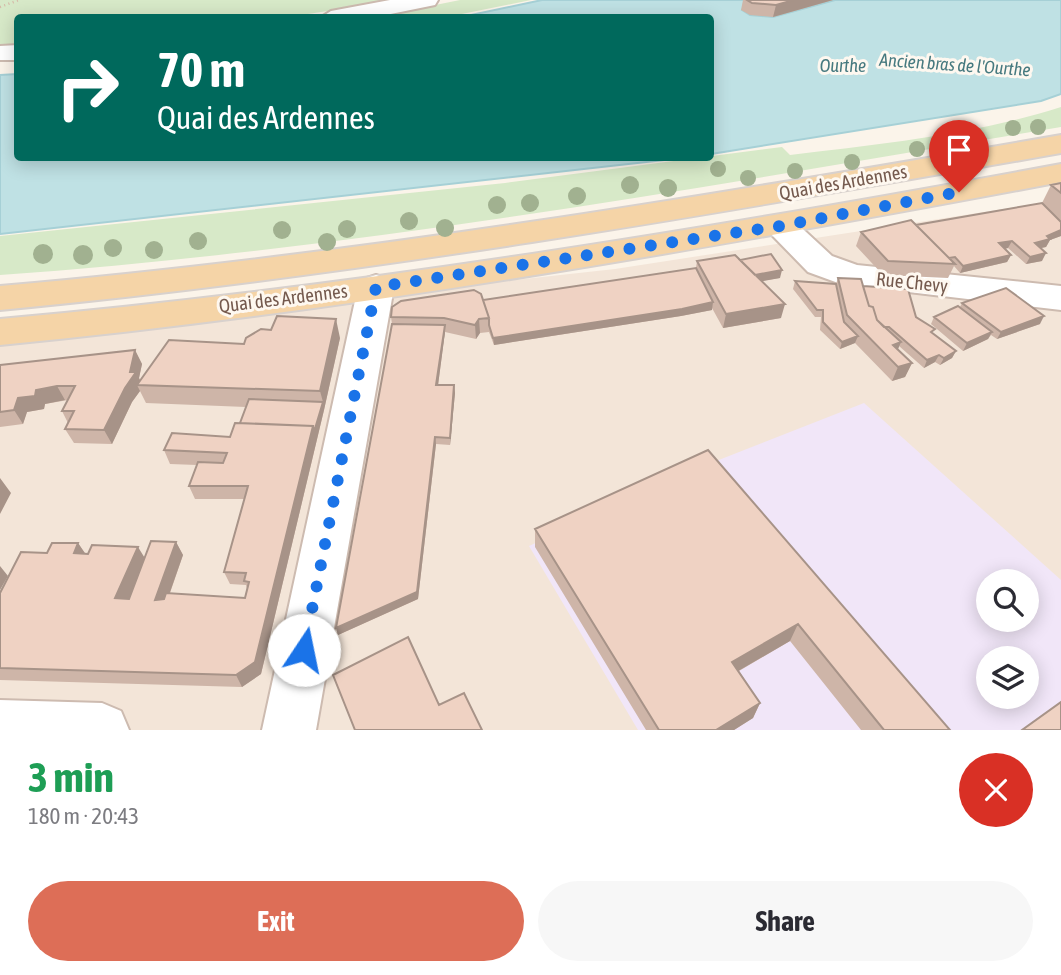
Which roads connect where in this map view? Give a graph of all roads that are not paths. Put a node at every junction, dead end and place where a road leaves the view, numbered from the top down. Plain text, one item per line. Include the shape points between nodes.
1 (427, 0) edge
2 (352, 14) edge
3 (1061, 144) edge
4 (1061, 173) edge
5 (780, 226) junction
6 (376, 287) junction
7 (0, 298) edge
8 (1061, 298) edge
9 (0, 332) edge
10 (0, 727) edge
11 (102, 730) edge
12 (289, 730) edge

1 - 2 street
3 - 7 main road, Quai des Ardennes via 572,228 371,257
4 - 5 main road, Quai des Ardennes
5 - 6 main road, Quai des Ardennes
5 - 8 street, Rue Chevy via 820,264 853,276
6 - 9 main road, Quai des Ardennes
6 - 12 street
10 - 11 street

